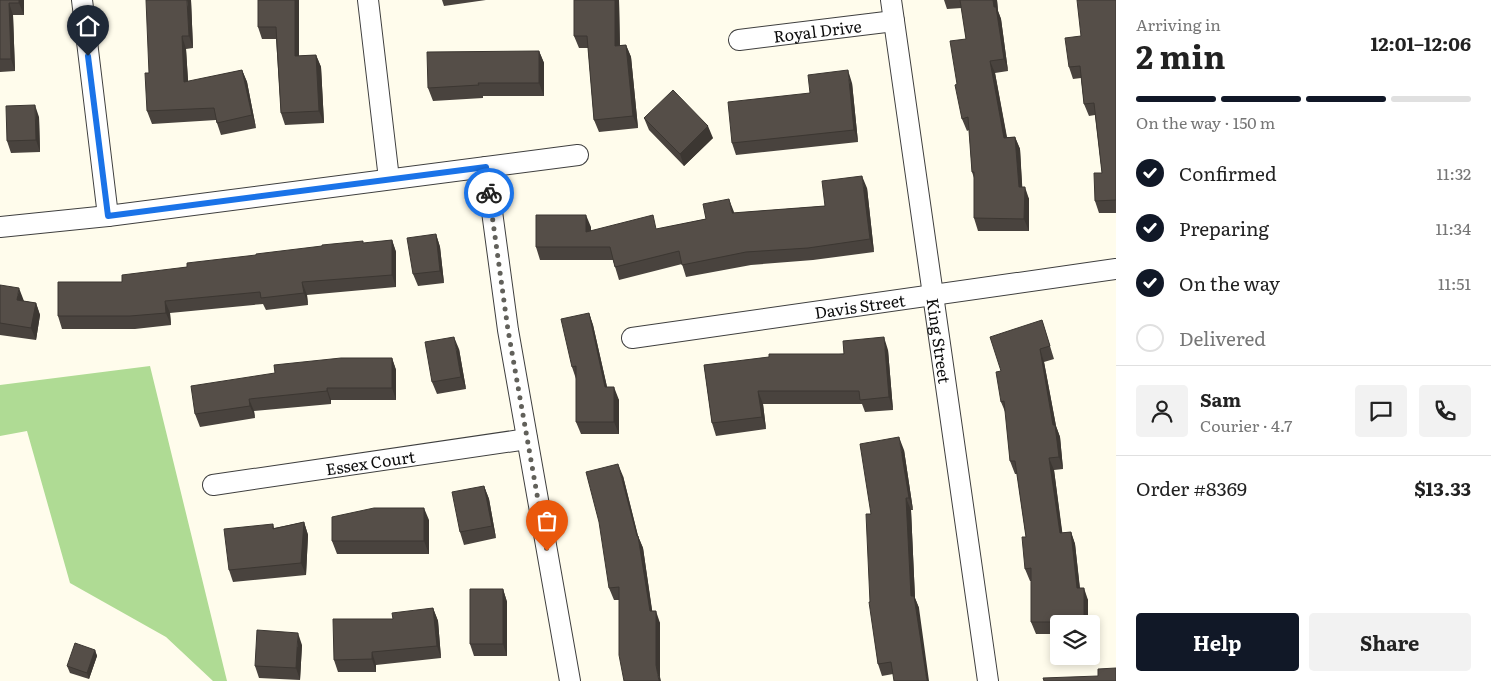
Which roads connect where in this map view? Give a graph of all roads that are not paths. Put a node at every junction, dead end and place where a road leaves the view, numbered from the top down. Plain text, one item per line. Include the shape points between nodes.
1 (82, 0) edge
2 (368, 0) edge
3 (891, 0) edge
4 (894, 21) junction
5 (739, 40) dead end
6 (578, 155) dead end
7 (486, 167) junction
8 (390, 179) junction
9 (108, 216) junction
10 (0, 227) edge
11 (1116, 269) edge
12 (933, 294) junction
13 (632, 338) dead end
14 (527, 439) junction
15 (213, 484) dead end
16 (570, 681) edge
17 (988, 681) edge

1 - 9 street
2 - 8 street
3 - 4 street, King Street
4 - 5 street, Royal Drive
4 - 12 street, King Street
6 - 7 street
7 - 8 street
7 - 14 street via 508,330
8 - 9 street
9 - 10 street
11 - 12 street, Davis Street
12 - 13 street, Davis Street
12 - 17 street, King Street
14 - 15 street, Essex Court
14 - 16 street

